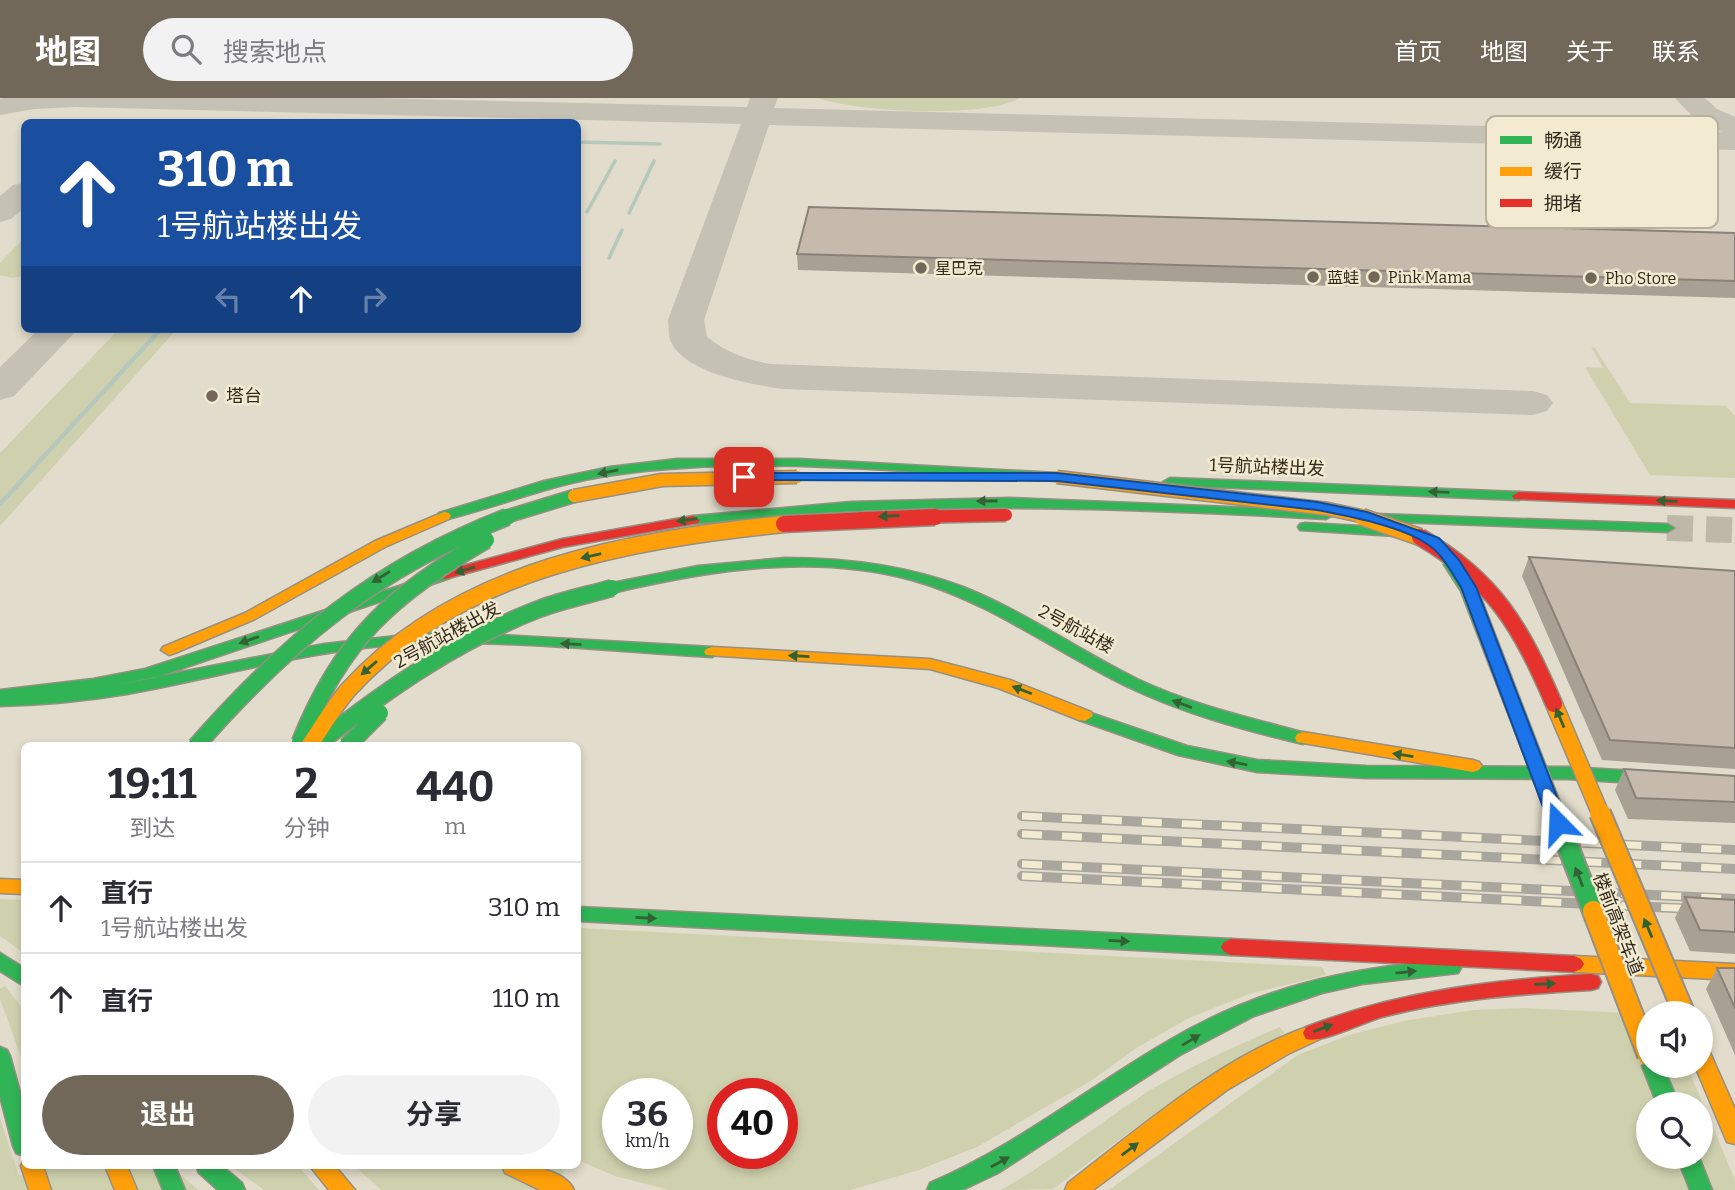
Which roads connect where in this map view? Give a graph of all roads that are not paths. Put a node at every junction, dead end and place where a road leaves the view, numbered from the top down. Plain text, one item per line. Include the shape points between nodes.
1 (797, 477) junction
2 (1057, 477) junction
3 (1735, 504) edge
4 (1363, 518) junction
5 (1270, 524) junction
6 (1555, 524) junction
7 (1667, 528) tunnel mouth
8 (1434, 541) junction
9 (612, 588) junction
10 (0, 688) edge
11 (0, 695) edge
12 (0, 701) edge
13 (199, 742) edge
14 (300, 742) edge
15 (311, 742) edge
16 (321, 742) edge
17 (351, 742) edge
18 (1519, 772) junction
19 (1735, 783) edge
20 (0, 886) edge
21 (21, 887) edge
22 (581, 914) edge
23 (0, 961) edge
24 (1613, 965) junction
25 (1735, 974) edge
26 (21, 976) edge
27 (1679, 1001) edge
28 (1636, 1024) edge
29 (0, 1056) edge
30 (1711, 1078) edge
31 (21, 1135) edge
32 (1735, 1135) edge
33 (33, 1169) edge
34 (117, 1169) edge
35 (165, 1169) edge
36 (211, 1169) edge
37 (324, 1169) edge
38 (519, 1169) edge
39 (1693, 1169) edge
40 (40, 1190) edge
41 (125, 1190) edge
42 (174, 1190) edge
43 (234, 1190) edge
44 (344, 1190) edge
45 (563, 1190) edge
46 (938, 1190) edge
47 (1076, 1190) edge
48 (1701, 1190) edge

1 - 2 main road, 1号航站楼出发
1 -> 13 main road, bridge via 691,478 618,485 506,515 452,537 379,578 311,629 253,679
1 - 14 main road, bridge via 665,489 596,502 521,526 458,554 400,593 346,648 310,705
3 -> 2 main road, 1号航站楼出发, bridge
2 - 8 main road, 楼前高架车道, bridge via 1317,506 1391,523
2 -> 10 main road via 747,462 678,463 563,481 459,511 377,546 247,618 163,652 83,674
4 - 5 main road
4 - 6 main road
4 -> 11 main road via 955,501 856,503 697,519 511,556 146,674
5 - 6 main road via 1437,533
5 -> 15 main road, bridge via 1006,515 873,517 748,526 614,550 528,573 459,605 391,649 336,701
6 - 7 main road
27 -> 8 main road, 楼前高架车道, bridge via 1518,624 1480,575
28 -> 8 main road, 楼前高架车道, bridge via 1468,587
9 - 16 main road, 2号航站楼出发, bridge via 541,608 480,635 366,704
9 - 17 main road, bridge via 477,646 400,697
18 -> 9 main road, 2号航站楼 via 1257,728 1175,702 989,604 902,574 800,561 686,570
18 -> 12 main road via 1305,770 1218,759 1169,747 992,679 930,664 446,637 328,648 103,696
18 - 19 main road
20 - 21 main road
22 -> 24 main road
23 - 26 main road
24 - 25 main road
46 -> 24 main road via 1024,1149 1118,1083 1219,1024 1282,995 1356,978 1441,968
47 -> 25 main road via 1176,1114 1267,1055 1352,1018 1474,991
29 - 31 main road
30 - 32 main road
33 - 40 main road
34 - 41 main road
35 - 42 main road
36 - 43 main road
37 - 44 main road
38 - 45 main road
39 - 48 main road

